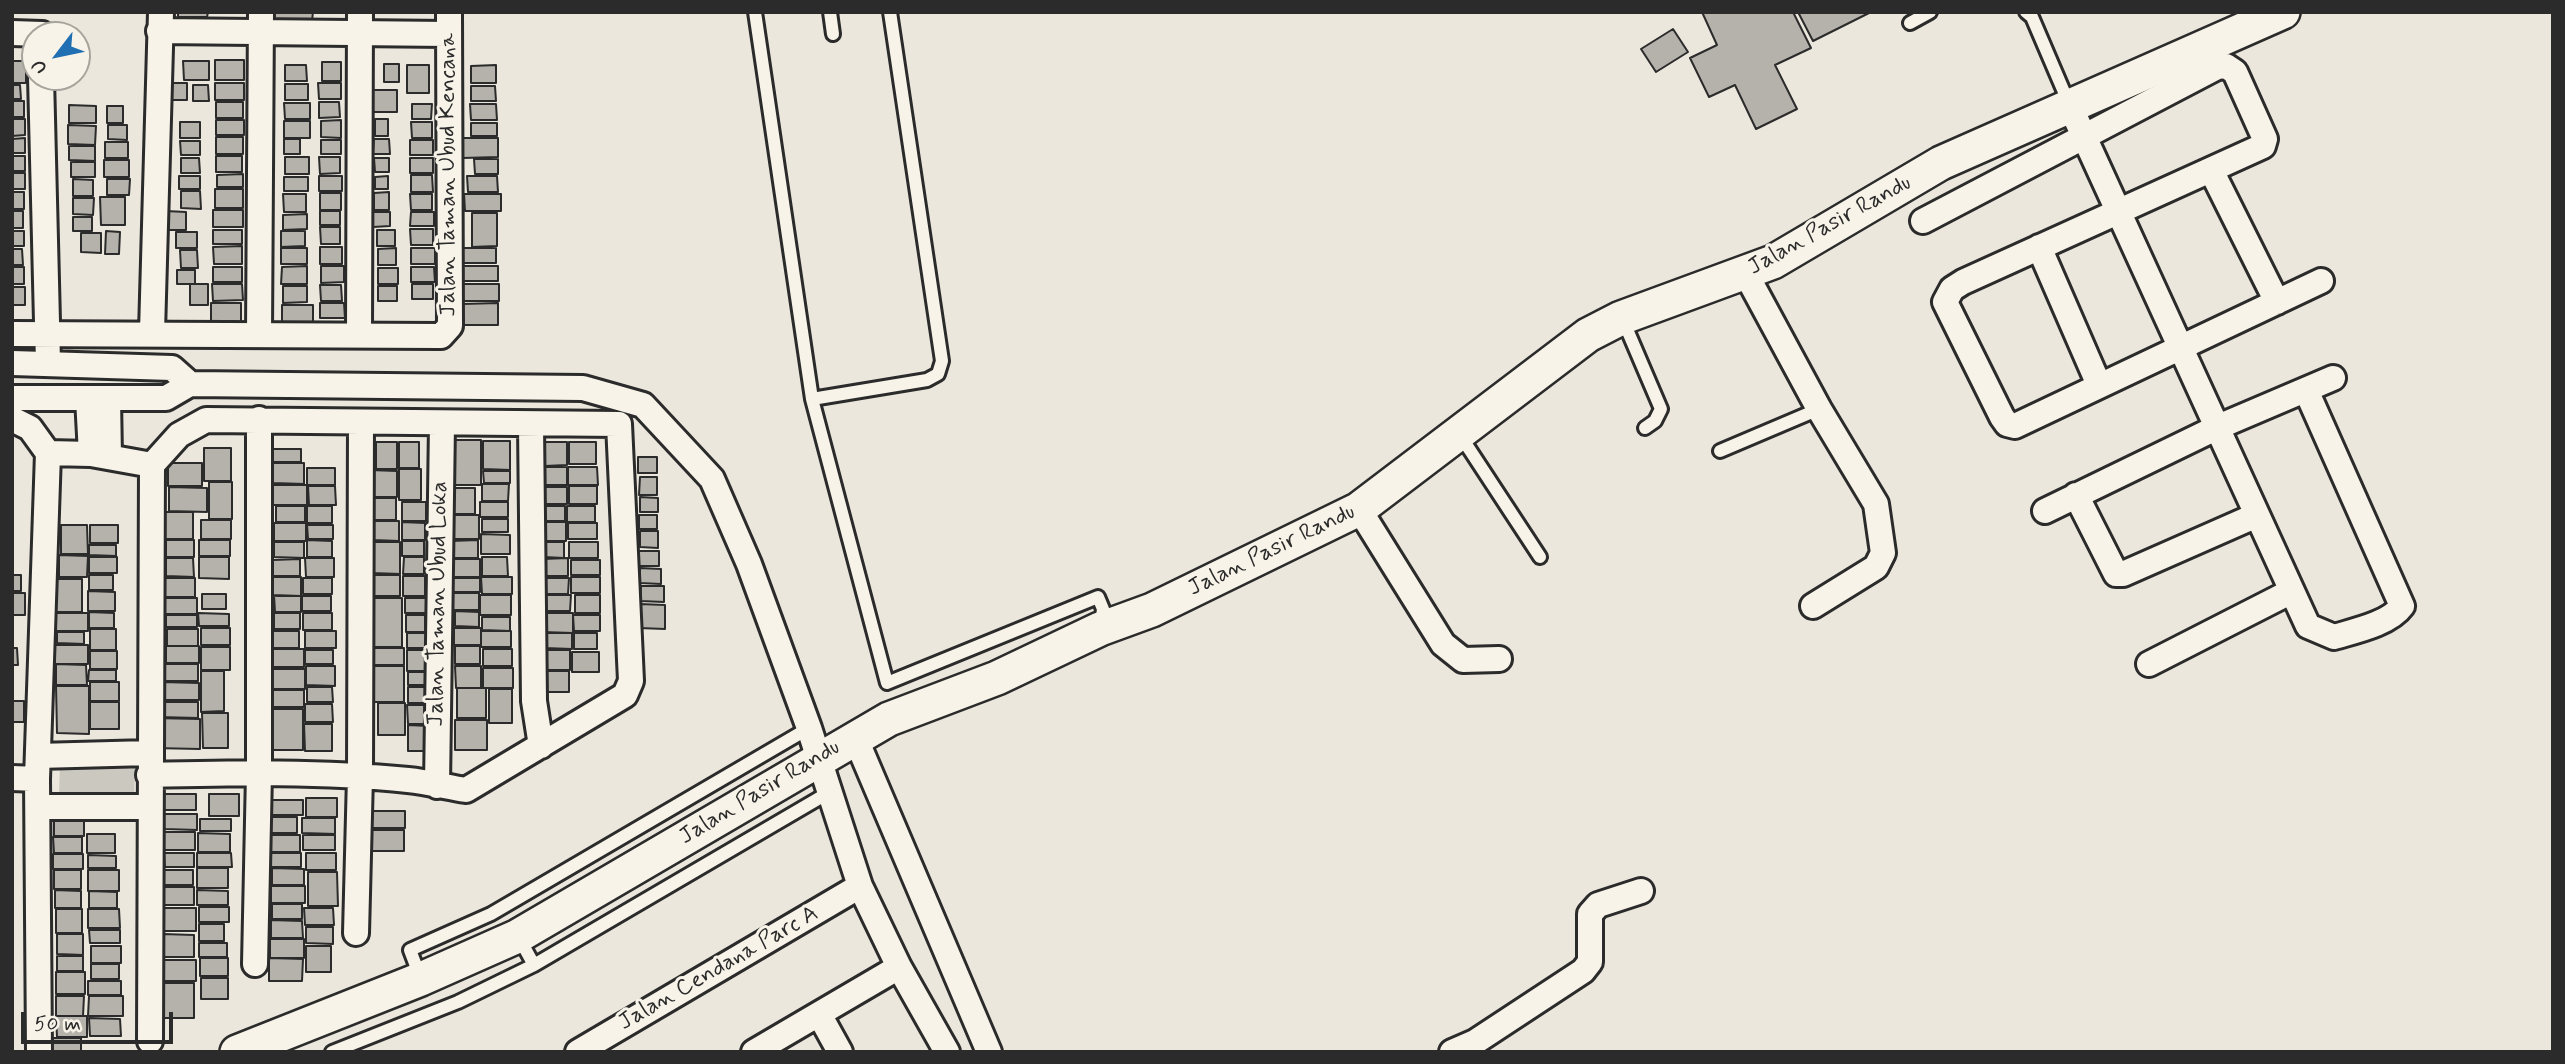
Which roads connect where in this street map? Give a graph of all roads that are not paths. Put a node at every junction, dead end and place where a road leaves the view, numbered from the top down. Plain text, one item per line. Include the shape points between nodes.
1 (755, 12) edge
2 (830, 12) edge
3 (890, 12) edge
4 (1930, 12) edge
5 (2026, 12) edge
6 (2283, 12) edge
7 (261, 21) edge
8 (160, 22) edge
9 (360, 23) edge
10 (449, 23) edge
11 (1910, 23) dead end
12 (833, 34) dead end
13 (41, 91) edge
14 (2071, 108) junction
15 (2085, 138) junction
16 (2211, 170) junction
17 (2118, 212) junction
18 (1923, 221) dead end
19 (2039, 247) junction
20 (1746, 274) junction
21 (2321, 281) dead end
22 (2277, 302) junction
23 (1621, 318) junction
24 (152, 332) junction
25 (359, 333) junction
26 (12, 334) edge
27 (259, 334) junction
28 (47, 335) junction
29 (2180, 346) junction
30 (12, 363) edge
31 (48, 363) junction
32 (100, 363) junction
33 (2333, 378) dead end
34 (190, 384) junction
35 (2099, 385) junction
36 (2306, 390) junction
37 (12, 398) edge
38 (98, 398) junction
39 (812, 399) junction
40 (1819, 409) junction
41 (12, 419) edge
42 (259, 419) junction
43 (361, 422) junction
44 (442, 423) junction
45 (531, 425) junction
46 (2218, 427) junction
47 (1645, 428) dead end
48 (1460, 434) junction
49 (1720, 451) dead end
50 (48, 453) junction
51 (100, 455) junction
52 (152, 465) junction
53 (2076, 495) junction
54 (1359, 509) junction
55 (2045, 512) dead end
56 (2257, 514) junction
57 (1540, 557) dead end
58 (2292, 591) junction
59 (1813, 606) dead end
60 (1100, 629) junction
61 (1499, 659) dead end
62 (2149, 664) dead end
63 (855, 737) junction
64 (814, 743) junction
65 (541, 746) junction
66 (149, 764) junction
67 (29, 771) edge
68 (259, 772) junction
69 (360, 776) junction
70 (437, 786) junction
71 (828, 793) junction
72 (38, 807) junction
73 (150, 807) junction
74 (860, 886) junction
75 (1641, 891) dead end
76 (356, 933) dead end
77 (518, 936) junction
78 (255, 964) dead end
79 (534, 965) junction
80 (899, 967) junction
81 (421, 979) junction
82 (819, 1014) junction
83 (150, 1041) dead end
84 (243, 1051) edge
85 (39, 1052) edge
86 (331, 1052) edge
87 (578, 1052) edge
88 (754, 1052) edge
89 (840, 1052) edge
90 (947, 1052) edge
91 (989, 1052) edge
92 (1452, 1052) edge

1 - 39 lane
2 - 12 lane
3 - 39 lane via 942,361 937,374 927,380
4 - 11 lane
5 - 14 lane
6 - 14 main road, Jalan Pasir Randu
7 - 8 street
7 - 9 street
7 - 27 street
8 - 24 street
9 - 10 street
9 - 25 street
10 - 25 street, Jalan Taman Ubud Kencana via 450,326 441,336
13 - 28 street
14 - 15 street
14 - 20 main road, Jalan Pasir Randu via 1941,163 1809,243
15 - 16 street via 2226,66 2235,72 2264,143
15 - 17 street
15 - 18 street
16 - 17 street
16 - 22 street
17 - 19 street
17 - 29 street
19 - 35 street
19 - 35 street via 1952,289 1945,302 2007,424 2015,426
20 - 23 main road, Jalan Pasir Randu
20 - 40 street
21 - 22 street
22 - 29 street
23 - 47 lane via 1661,410
23 - 48 main road, Jalan Pasir Randu via 1588,335
24 - 27 street, Jalan Taman Ubud Kencana
24 - 28 street, Jalan Taman Ubud Kencana
25 - 27 street, Jalan Taman Ubud Kencana
26 - 28 street, Jalan Taman Ubud Kencana
28 - 31 street
29 - 35 street
29 - 46 street
30 - 31 street
31 - 32 street
32 - 34 street via 172,368
32 - 38 street
33 - 36 street
34 - 38 street via 166,398
34 - 64 street via 583,388 643,405 712,479 749,564
36 - 46 street
36 - 58 street via 2402,606 2379,621 2334,637 2308,626
37 - 38 street
38 - 51 street
39 - 60 lane via 887,683 1098,597 1103,608
40 - 49 lane
40 - 59 street via 1876,504 1882,553 1876,567
41 - 50 street via 30,428
42 - 43 street
42 - 52 street via 206,420 179,435
42 - 68 street
43 - 44 street
43 - 69 street
44 - 45 street
44 - 70 street, Jalan Taman Ubud Loka
45 - 65 street via 534,701
45 - 65 street via 619,424 631,681 625,695
46 - 53 street
46 - 56 street
48 - 54 main road, Jalan Pasir Randu
48 - 57 lane
50 - 51 street
50 - 67 street
51 - 52 street
52 - 66 street
53 - 55 street
53 - 56 street via 2116,574
54 - 60 main road, Jalan Pasir Randu via 1152,610
54 - 61 street via 1443,644 1463,660
56 - 58 street
58 - 62 street
60 - 63 main road, Jalan Pasir Randu
63 - 64 main road, Jalan Pasir Randu
63 - 91 street
64 - 71 street
64 - 77 main road, Jalan Pasir Randu
64 - 81 lane via 491,914 410,950
65 - 70 street via 467,790
66 - 67 street
66 - 68 street
66 - 73 street
67 - 72 street
68 - 69 street
68 - 78 street
69 - 70 street
69 - 76 street
71 - 74 street
71 - 79 lane
72 - 73 street
72 - 85 street
73 - 83 street
74 - 80 street
74 - 87 street, Jalan Cendana Parc A
75 - 92 street via 1598,905 1590,914 1590,961 1583,971 1475,1042
77 - 79 lane
77 - 81 main road, Jalan Pasir Randu
79 - 86 lane via 458,1002
80 - 82 street
80 - 90 street
81 - 84 main road, Jalan Pasir Randu
82 - 88 street
82 - 89 street

